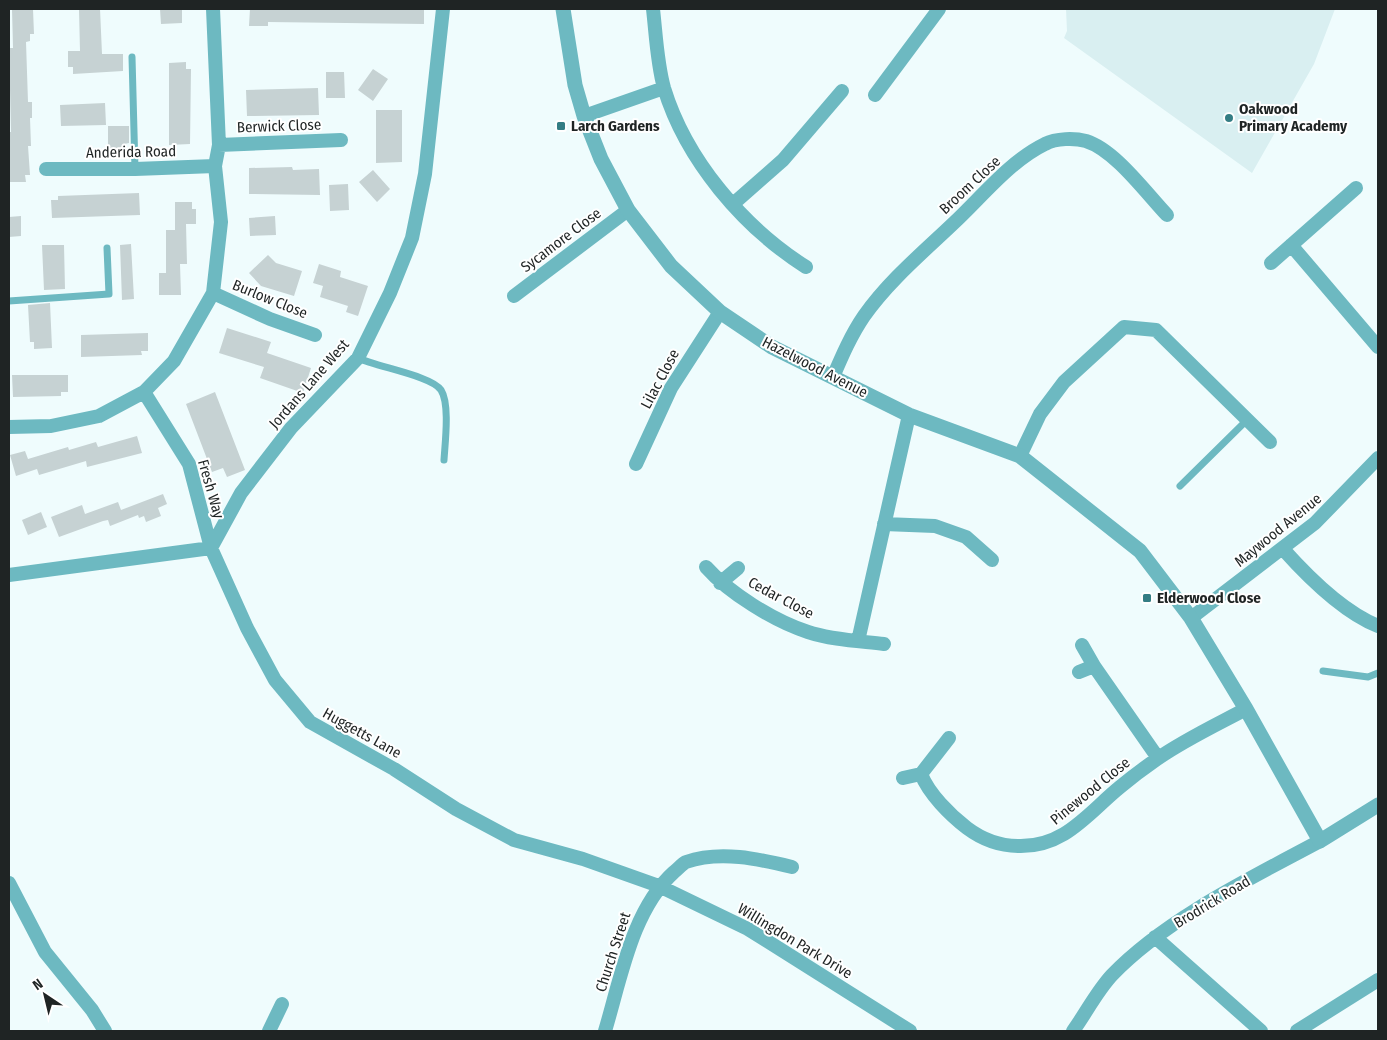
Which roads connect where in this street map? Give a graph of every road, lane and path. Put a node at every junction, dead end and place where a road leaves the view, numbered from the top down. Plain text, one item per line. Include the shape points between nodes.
1 (213, 9) edge
2 (443, 9) edge
3 (564, 9) edge
4 (652, 9) edge
5 (939, 9) edge
6 (132, 57) dead end
7 (664, 88) junction
8 (842, 91) dead end
9 (876, 95) dead end
10 (584, 116) junction
11 (341, 140) dead end
12 (219, 144) junction
13 (215, 166) junction
14 (46, 169) dead end
15 (135, 169) junction
16 (1356, 188) dead end
17 (733, 204) junction
18 (628, 210) junction
19 (1167, 215) dead end
20 (1291, 245) junction
21 (107, 248) dead end
22 (1271, 262) dead end
23 (806, 267) dead end
24 (213, 293) junction
25 (514, 296) dead end
26 (9, 301) edge
27 (720, 312) junction
28 (315, 334) dead end
29 (1378, 347) edge
30 (358, 358) junction
31 (833, 377) junction
32 (144, 392) junction
33 (909, 415) junction
34 (1247, 420) junction
35 (9, 427) edge
36 (1270, 442) dead end
37 (1020, 456) junction
38 (1378, 458) edge
39 (444, 460) dead end
40 (636, 464) dead end
41 (1180, 486) dead end
42 (884, 524) junction
43 (211, 548) junction
44 (1284, 549) junction
45 (992, 560) dead end
46 (706, 567) dead end
47 (738, 568) dead end
48 (9, 575) edge
49 (720, 583) junction
50 (1191, 618) junction
51 (1378, 626) edge
52 (858, 641) junction
53 (884, 644) dead end
54 (1082, 645) dead end
55 (1094, 666) junction
56 (1324, 671) dead end
57 (1079, 672) dead end
58 (1378, 673) edge
59 (1246, 709) junction
60 (950, 738) dead end
61 (1158, 758) junction
62 (921, 774) junction
63 (903, 778) dead end
64 (1378, 805) edge
65 (1320, 841) junction
66 (792, 868) dead end
67 (9, 883) edge
68 (659, 886) junction
69 (1155, 937) junction
70 (1378, 980) edge
71 (282, 1004) dead end
72 (105, 1031) edge
73 (269, 1031) edge
74 (605, 1031) edge
75 (910, 1031) edge
76 (1073, 1031) edge
77 (1261, 1031) edge
78 (1297, 1031) edge

1 - 12 street
2 - 30 street, Jordans Lane West via 429,144 412,238 390,293
3 - 10 street, Hazelwood Avenue via 570,64
4 - 7 street
5 - 9 street
6 - 15 lane
7 - 10 street
7 - 17 street via 699,161
8 - 17 street via 772,172
10 - 18 street, Hazelwood Avenue via 601,159
11 - 12 street, Berwick Close
12 - 13 street
13 - 15 street, Anderida Road
13 - 24 street via 221,222
14 - 15 street, Anderida Road
16 - 20 street
17 - 23 street via 753,228
18 - 25 street, Sycamore Close
18 - 27 street, Hazelwood Avenue via 671,266
19 - 31 street, Broom Close via 1101,149 1086,141 1047,142 1028,153 886,290 865,316
20 - 22 street
20 - 29 street
21 - 26 lane via 110,294
24 - 28 street, Burlow Close via 270,319
24 - 32 street via 174,361
27 - 31 street, Hazelwood Avenue via 772,346
27 - 40 street, Lilac Close via 672,388
30 - 39 lane via 372,365 430,380 440,389 445,403
30 - 43 street, Jordans Lane West via 280,442 241,493
31 - 33 street, Hazelwood Avenue
32 - 35 street via 99,416 51,426
32 - 43 street, Fresh Way via 189,464
33 - 37 street, Hazelwood Avenue
33 - 42 street
34 - 36 street
34 - 37 street via 1156,330 1124,327 1064,382 1040,414
34 - 41 lane
37 - 50 street, Hazelwood Avenue via 1140,551
38 - 44 street, Maywood Avenue via 1332,508
42 - 45 street via 935,526 966,537
42 - 52 street
43 - 48 street
43 - 68 street, Huggetts Lane via 247,628 275,680 310,722 514,840 583,859
44 - 50 street, Maywood Avenue
44 - 51 street via 1310,579 1367,622
46 - 49 street, Cedar Close
47 - 49 street, Cedar Close
49 - 52 street, Cedar Close via 771,615 808,632
50 - 59 street, Hazelwood Avenue
52 - 53 street, Cedar Close
54 - 55 street
55 - 57 street
55 - 61 street
56 - 58 lane via 1368,677
59 - 61 street, Pinewood Close
59 - 65 street, Hazelwood Avenue
60 - 62 street
61 - 62 street, Pinewood Close via 1084,820 1058,838 1037,847 984,840 960,822 926,786
62 - 63 street
64 - 65 street, Brodrick Road
65 - 69 street, Brodrick Road
66 - 68 street, Church Street via 757,858 716,857 685,862
67 - 72 street via 45,952
68 - 74 street, Church Street via 641,915
68 - 75 street, Willingdon Park Drive via 748,929
69 - 76 street, Brodrick Road via 1111,976
69 - 77 street
70 - 78 street
71 - 73 street

